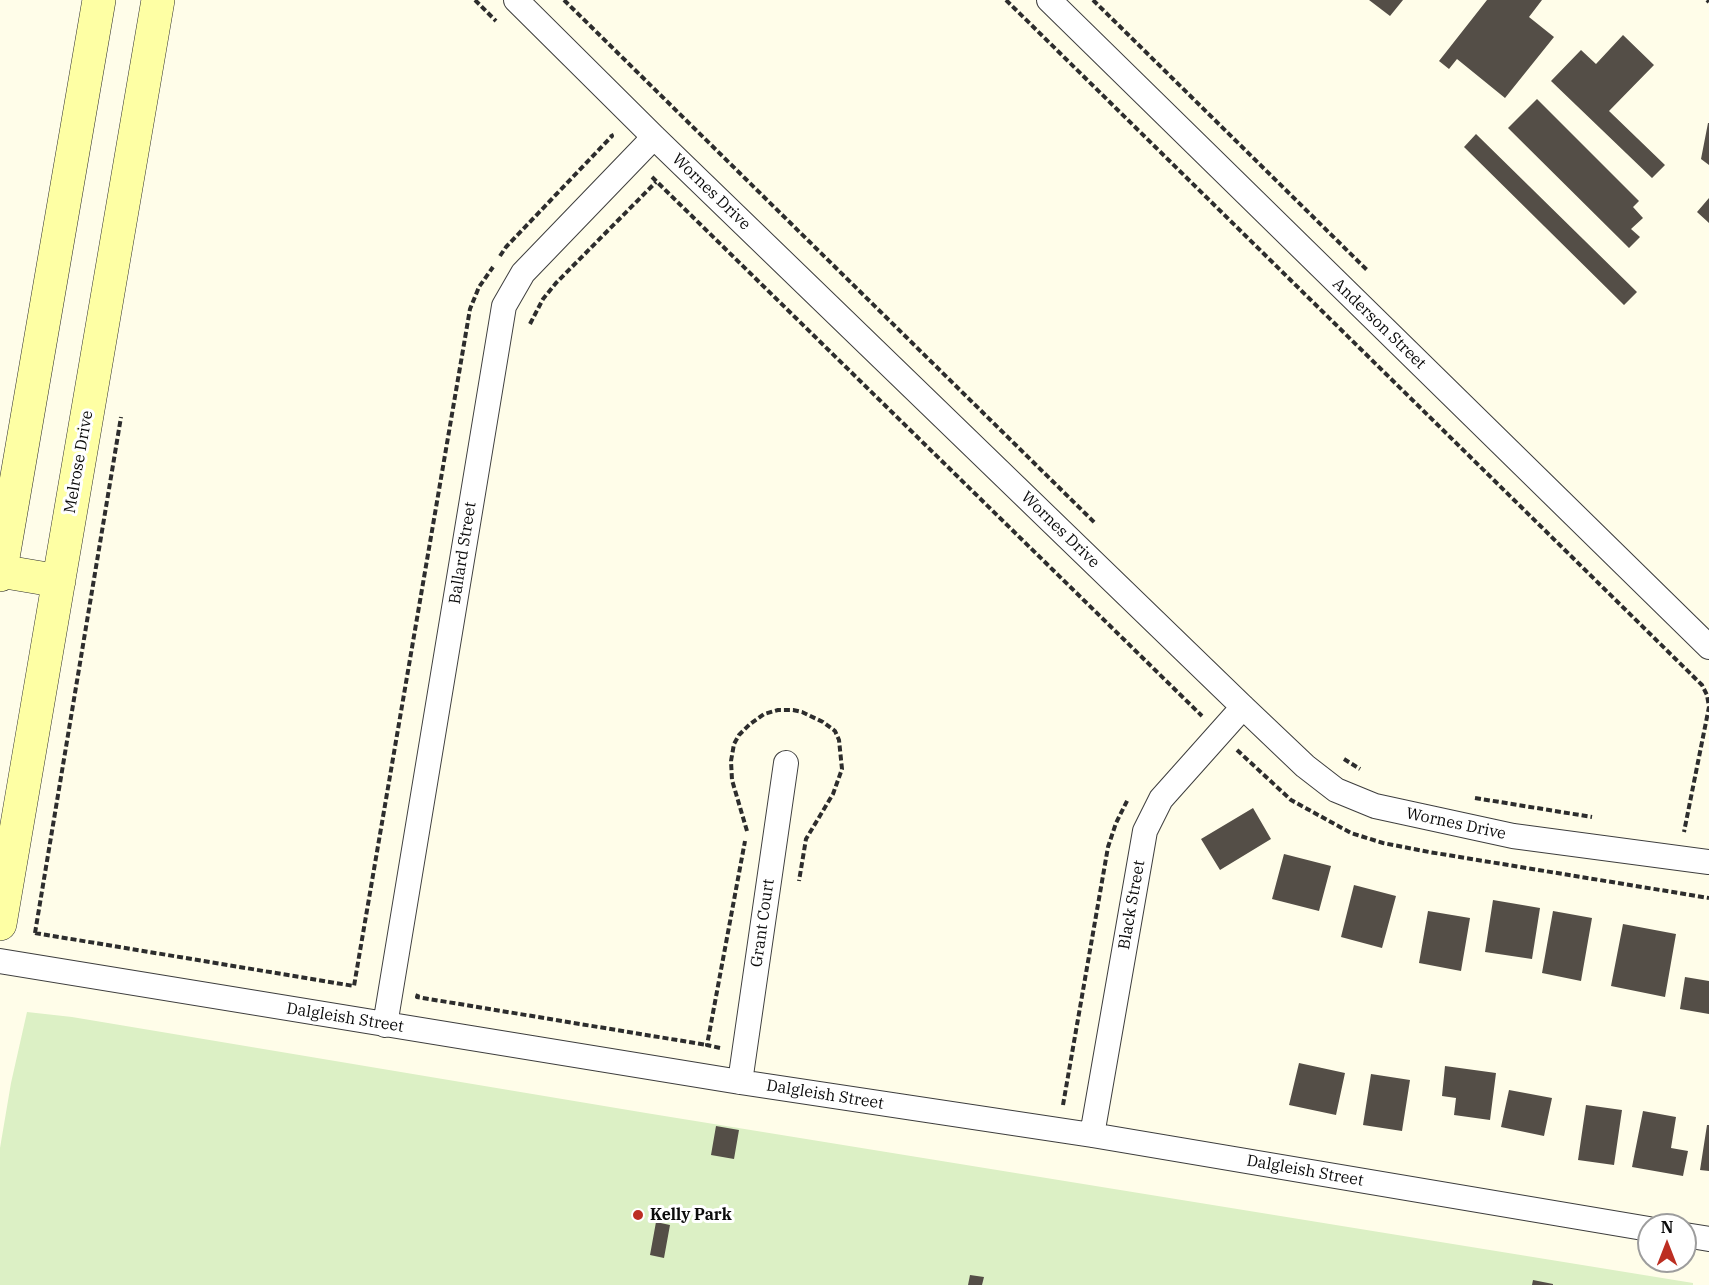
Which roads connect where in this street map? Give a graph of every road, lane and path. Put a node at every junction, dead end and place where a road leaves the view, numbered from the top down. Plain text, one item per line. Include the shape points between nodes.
1 (99, 0) edge
2 (158, 0) edge
3 (475, 0) edge
4 (516, 0) edge
5 (564, 0) edge
6 (1006, 0) edge
7 (1049, 0) edge
8 (499, 24) dead end
9 (604, 128) dead end
10 (654, 137) junction
11 (656, 182) dead end
12 (527, 333) dead end
13 (122, 413) dead end
14 (1102, 530) dead end
15 (0, 573) edge
16 (59, 581) junction
17 (1709, 647) edge
18 (1243, 707) junction
19 (1339, 756) dead end
20 (786, 763) dead end
21 (1363, 770) dead end
22 (1472, 797) dead end
23 (1602, 818) dead end
24 (1672, 830) dead end
25 (1684, 832) junction
26 (1693, 833) dead end
27 (1709, 862) edge
28 (798, 885) dead end
29 (0, 924) edge
30 (0, 961) edge
31 (419, 986) dead end
32 (385, 1025) junction
33 (707, 1045) junction
34 (744, 1053) junction
35 (740, 1082) junction
36 (1092, 1135) junction
37 (1637, 1227) edge

1 - 15 main road
2 - 16 main road, Melrose Drive
3 - 8 path
4 - 10 street, Wornes Drive
5 - 14 path
6 - 25 path via 1702,685 1709,707
7 - 17 street, Anderson Street
9 - 13 path via 612,136 506,247 479,287 470,309 354,986 36,933
10 - 18 street, Wornes Drive
10 - 32 street, Ballard Street via 523,273 504,306
11 - 12 path via 556,283 543,299
15 - 16 main road
16 - 29 main road, Melrose Drive
18 - 27 street, Wornes Drive via 1336,790 1375,806 1513,836
18 - 36 street, Black Street via 1161,799 1144,831
19 - 21 path
20 - 34 street, Grant Court
22 - 23 path
24 - 25 path
25 - 26 path
28 - 33 path via 806,839 833,794 842,769 841,752 835,731 823,722 802,712 778,710 750,724 734,744 732,780 747,830
30 - 32 street, Dalgleish Street
31 - 33 path via 417,997
32 - 35 street, Dalgleish Street
33 - 34 path
34 - 35 street, Grant Court
35 - 36 street, Dalgleish Street
36 - 37 street, Dalgleish Street

